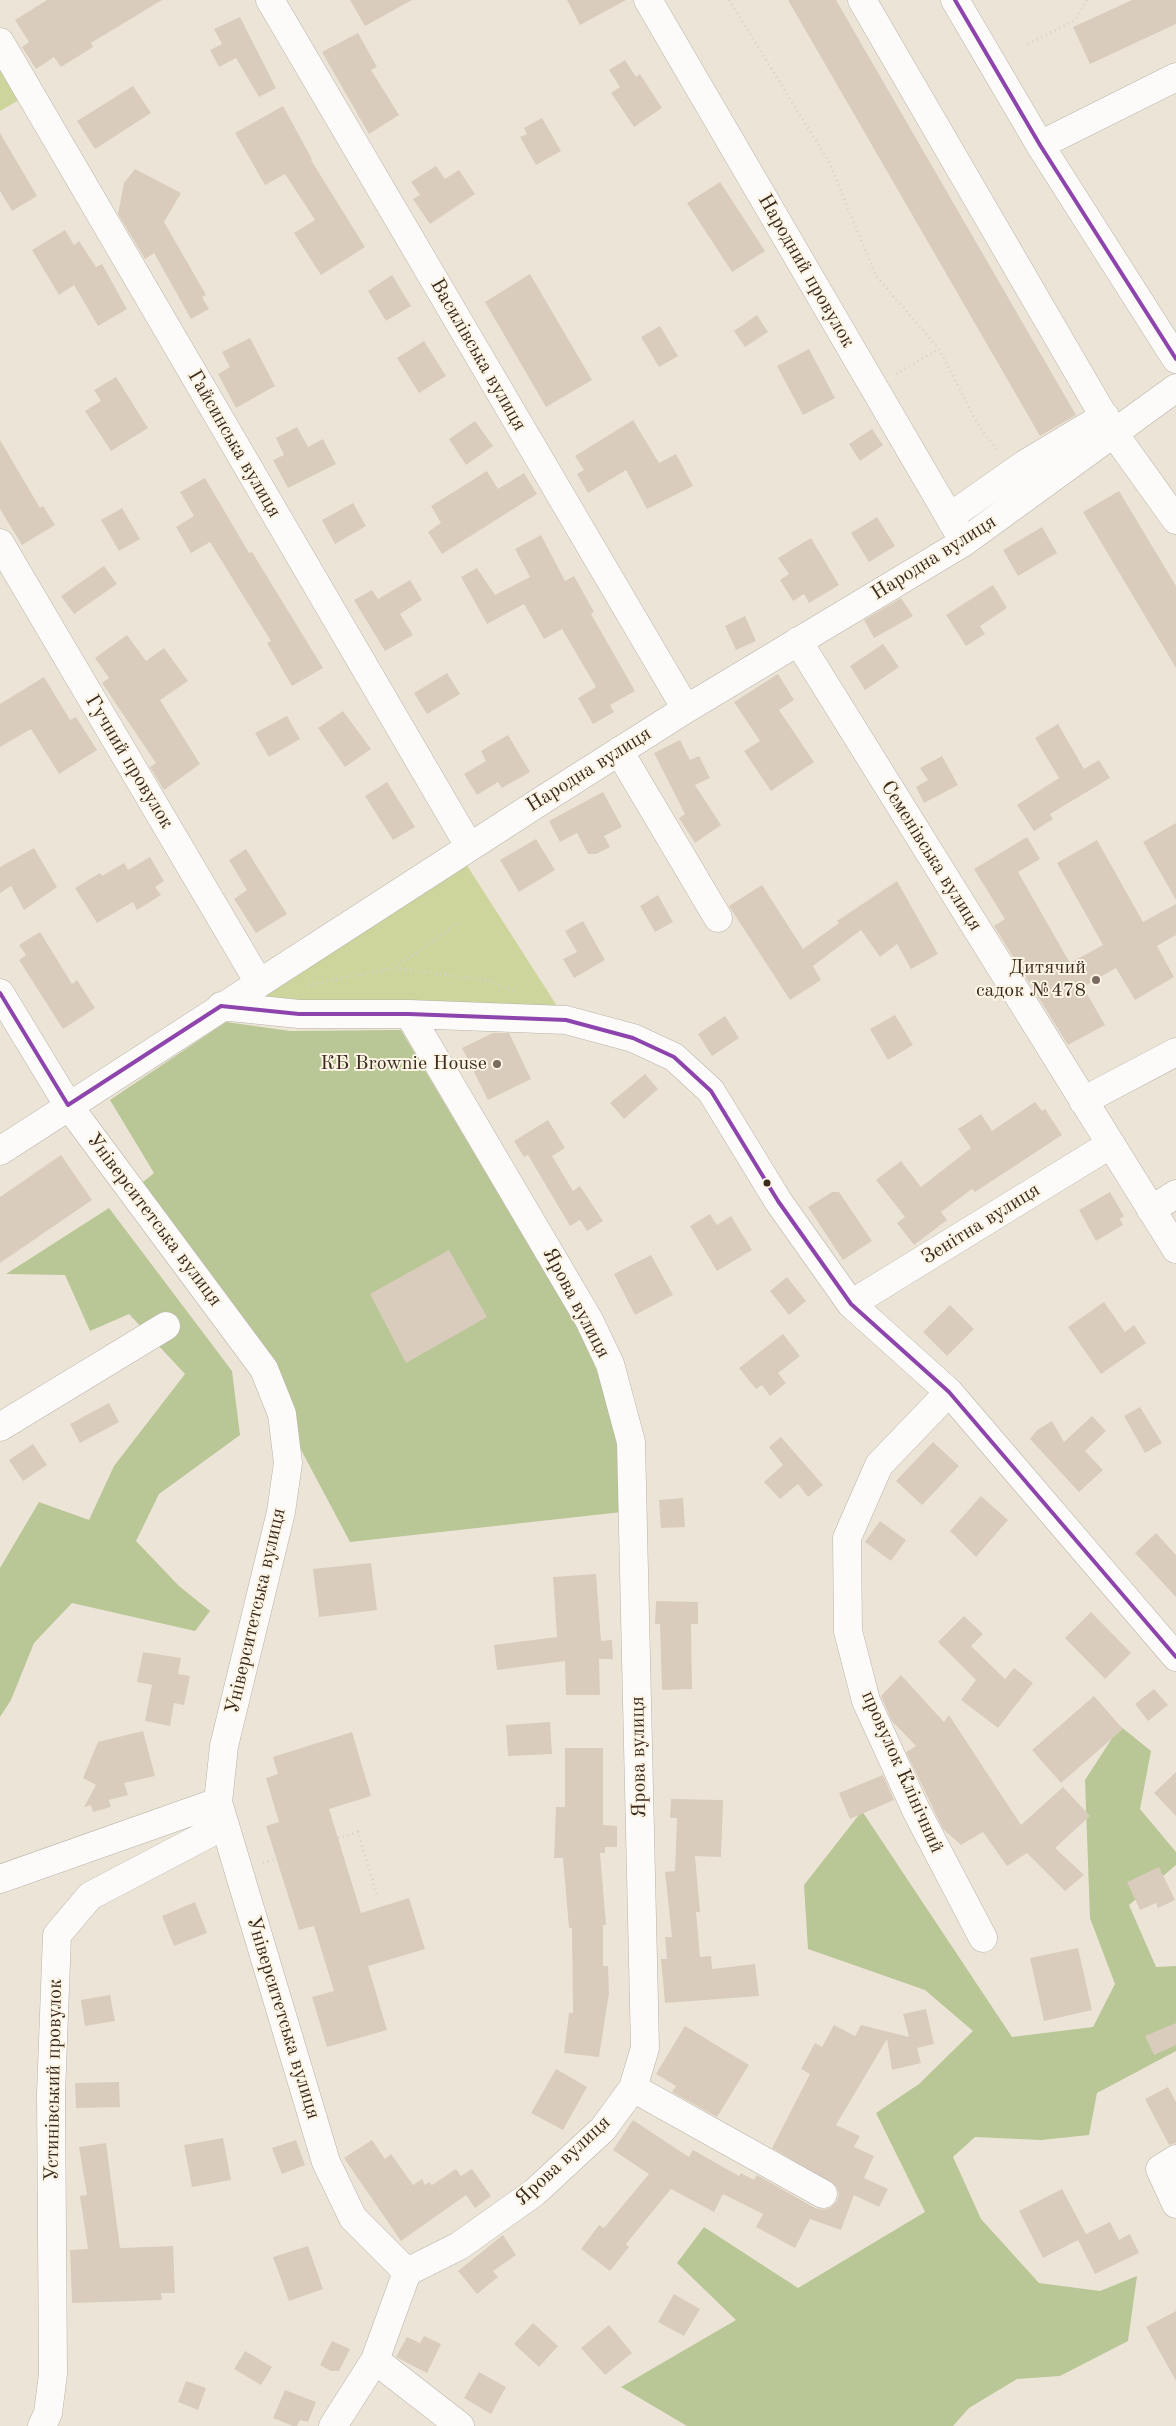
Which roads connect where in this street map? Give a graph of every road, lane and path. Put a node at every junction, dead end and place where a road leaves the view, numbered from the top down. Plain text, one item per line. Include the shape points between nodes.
1 (270, 0) edge
2 (648, 0) edge
3 (729, 0) edge
4 (862, 0) edge
5 (955, 0) edge
6 (1087, 0) edge
7 (0, 42) edge
8 (1028, 44) dead end
9 (1176, 77) edge
10 (1040, 145) junction
11 (938, 349) junction
12 (1176, 359) edge
13 (874, 388) junction
14 (1176, 388) edge
15 (1109, 424) junction
16 (1014, 472) junction
17 (1176, 520) edge
18 (958, 532) junction
19 (0, 543) edge
20 (798, 641) junction
21 (686, 709) junction
22 (619, 751) junction
23 (469, 846) junction
24 (718, 918) dead end
25 (461, 922) dead end
26 (394, 968) junction
27 (258, 982) junction
28 (306, 985) dead end
29 (514, 991) dead end
30 (0, 994) edge
31 (221, 1006) junction
32 (409, 1014) junction
33 (1176, 1052) edge
34 (1083, 1101) junction
35 (68, 1105) junction
36 (1111, 1144) junction
37 (0, 1151) edge
38 (1176, 1194) edge
39 (1151, 1210) junction
40 (1176, 1250) edge
41 (851, 1304) junction
42 (166, 1326) dead end
43 (949, 1392) junction
44 (3, 1418) edge
45 (1176, 1657) edge
46 (221, 1813) junction
47 (338, 1838) dead end
48 (0, 1878) edge
49 (377, 1895) dead end
50 (983, 1938) dead end
51 (633, 2088) junction
52 (1168, 2164) edge
53 (822, 2194) dead end
54 (1176, 2204) edge
55 (407, 2272) junction
56 (374, 2360) junction
57 (42, 2426) edge
58 (333, 2426) edge
59 (460, 2426) edge

1 - 21 street, Василівська вулиця
2 - 13 street, Народний провулок
3 - 11 path via 829,162 876,276
4 - 15 street
5 - 10 street
6 - 8 path via 1075,20
7 - 23 street, Гайсинська вулиця
9 - 10 street
10 - 12 street
11 - 13 path
11 - 16 path via 979,426
13 - 18 street, Народний провулок
14 - 15 street, Народна вулиця
15 - 16 street
15 - 17 street
15 - 18 street, Народна вулиця
16 - 18 street via 958,511
18 - 20 street, Народна вулиця
19 - 27 street, Гучний провулок
20 - 21 street, Народна вулиця
20 - 34 street, Семенівська вулиця
21 - 22 street, Народна вулиця
22 - 23 street, Народна вулиця
22 - 24 street
23 - 27 street, Народна вулиця
25 - 26 path
26 - 28 path
26 - 29 path via 487,980
27 - 31 street, Народна вулиця
30 - 35 street, Університетська вулиця
31 - 32 street via 299,1014
31 - 35 street, Народна вулиця
32 - 41 street via 566,1020 633,1038 674,1057 711,1091 778,1201
32 - 51 street, Ярова вулиця via 590,1320 610,1364 631,1442 645,2048
33 - 34 street
34 - 36 street, Семенівська вулиця
35 - 37 street, Народна вулиця
35 - 46 street, Університетська вулиця via 264,1369 282,1414 288,1463 281,1512 224,1746
36 - 39 street, Семенівська вулиця
36 - 41 street, Зенітна вулиця
38 - 39 street
39 - 40 street, Семенівська вулиця
41 - 43 street
42 - 44 street
43 - 45 street
43 - 50 street, провулок Клінічний via 879,1465 847,1538 848,1631 866,1701 916,1810
46 - 48 street
46 - 55 street, Університетська вулиця via 326,2162 353,2218
46 - 57 street, Устинівський провулок via 90,1896 57,1935 51,2094 53,2374 48,2413
47 - 49 path via 358,1832
51 - 53 street
51 - 55 street, Ярова вулиця via 603,2129 535,2192 459,2246
52 - 54 street
55 - 56 street
56 - 58 street
56 - 59 street

